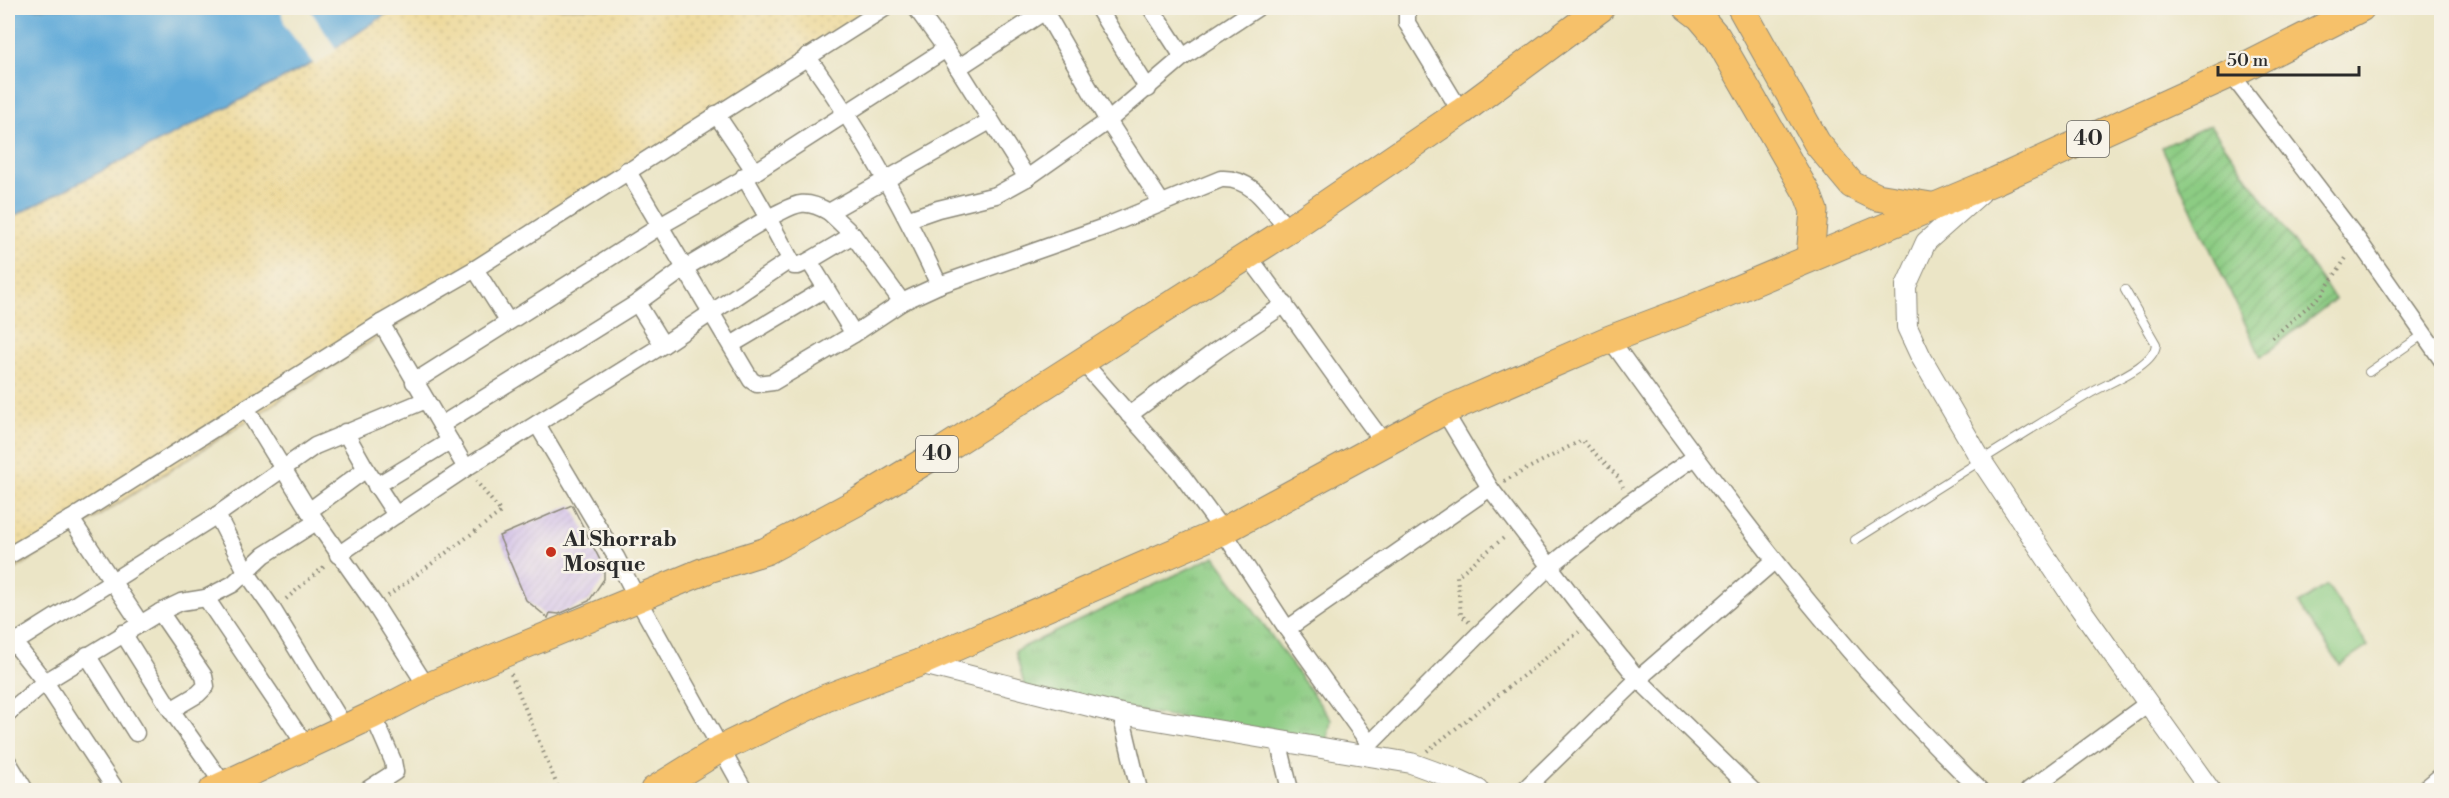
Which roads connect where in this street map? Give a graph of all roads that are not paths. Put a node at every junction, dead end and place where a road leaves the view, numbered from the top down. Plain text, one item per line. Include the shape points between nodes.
1 (885, 8) edge
2 (916, 8) edge
3 (1098, 8) edge
4 (1151, 8) edge
5 (1257, 8) edge
6 (1407, 8) edge
7 (1601, 8) edge
8 (1688, 8) edge
9 (1741, 8) edge
10 (2361, 8) edge
11 (1044, 9) edge
12 (946, 49) junction
13 (807, 56) junction
14 (1183, 57) junction
15 (958, 68) junction
16 (2231, 74) junction
17 (1148, 89) junction
18 (846, 112) junction
19 (1461, 112) junction
20 (716, 114) junction
21 (990, 121) junction
22 (1108, 121) junction
23 (627, 170) junction
24 (749, 174) junction
25 (1027, 178) junction
26 (887, 179) junction
27 (1995, 181) junction
28 (1161, 202) junction
29 (1931, 206) junction
30 (829, 212) junction
31 (768, 219) junction
32 (909, 219) junction
33 (660, 226) junction
34 (1288, 230) junction
35 (853, 235) junction
36 (1248, 256) junction
37 (1810, 257) junction
38 (790, 260) junction
39 (809, 261) junction
40 (685, 268) junction
41 (475, 269) junction
42 (939, 285) junction
43 (825, 288) junction
44 (2125, 290) dead end
45 (902, 302) junction
46 (637, 303) junction
47 (1285, 304) junction
48 (711, 311) junction
49 (508, 321) junction
50 (381, 323) junction
51 (854, 334) junction
52 (2424, 334) junction
53 (1610, 339) junction
54 (663, 345) junction
55 (731, 345) junction
56 (1081, 360) junction
57 (2442, 360) edge
58 (2369, 372) dead end
59 (414, 382) junction
60 (426, 400) junction
61 (246, 408) junction
62 (1444, 411) junction
63 (1129, 415) junction
64 (537, 424) junction
65 (441, 425) junction
66 (345, 432) junction
67 (450, 441) junction
68 (1385, 444) junction
69 (1695, 457) junction
70 (1982, 460) junction
71 (466, 468) junction
72 (283, 469) junction
73 (366, 469) junction
74 (376, 486) junction
75 (1490, 488) junction
76 (217, 515) junction
77 (396, 515) junction
78 (312, 516) junction
79 (71, 519) junction
80 (1223, 531) junction
81 (1855, 540) dead end
82 (338, 555) junction
83 (8, 556) edge
84 (1774, 561) junction
85 (1550, 567) junction
86 (247, 573) junction
87 (111, 580) junction
88 (206, 598) junction
89 (637, 598) junction
90 (160, 612) junction
91 (140, 623) junction
92 (1287, 629) junction
93 (123, 633) junction
94 (9, 641) edge
95 (87, 655) junction
96 (920, 663) junction
97 (1638, 679) junction
98 (45, 682) junction
99 (427, 687) junction
100 (2148, 704) junction
101 (171, 710) junction
102 (8, 713) edge
103 (1121, 714) junction
104 (373, 715) junction
105 (345, 728) junction
106 (136, 733) dead end
107 (1278, 740) junction
108 (306, 746) junction
109 (1365, 748) junction
110 (720, 749) junction
111 (8, 762) edge
112 (2442, 775) edge
113 (218, 788) edge
114 (25, 790) edge
115 (116, 790) edge
116 (367, 790) edge
117 (654, 790) edge
118 (744, 790) edge
119 (1139, 790) edge
120 (1290, 790) edge
121 (1479, 790) edge
122 (1524, 790) edge
123 (1752, 790) edge
124 (1980, 790) edge
125 (2029, 790) edge
126 (2210, 790) edge
127 (2424, 790) edge

1 - 13 street
2 - 12 street
3 - 17 street
4 - 14 street
5 - 14 street
6 - 19 street via 1407,23
7 - 19 highway, 40
8 - 37 highway via 1717,37 1808,195 1814,211
9 - 29 highway via 1817,143 1852,185 1877,197
10 - 16 highway, 40
11 - 15 street
11 - 22 street
12 - 15 street
12 - 18 street
13 - 18 street
13 - 20 street
14 - 17 street
15 - 21 street
16 - 27 highway, 40
16 - 52 street via 2358,240
17 - 22 street
18 - 24 street
18 - 26 street
19 - 34 highway, 40
20 - 23 street
20 - 24 street
21 - 25 street
21 - 26 street
22 - 25 street
22 - 28 street
23 - 33 street
23 - 41 street
24 - 31 street
24 - 33 street
25 - 32 street via 996,195
26 - 30 street
26 - 32 street
27 - 29 highway, 40
27 - 70 street via 1926,242 1906,286 1907,327
28 - 34 street via 1221,179 1235,178 1254,190
28 - 42 street via 1095,230
29 - 37 highway, 40
30 - 31 street via 806,202
30 - 35 street
31 - 38 street
31 - 40 street
32 - 42 street
33 - 40 street
33 - 49 street
34 - 36 highway, 40
35 - 39 street
35 - 45 street
36 - 47 street
36 - 56 highway, 40
37 - 53 highway, 40
38 - 39 street via 795,267
38 - 48 street
39 - 43 street
40 - 46 street
40 - 48 street
41 - 49 street
41 - 50 street
42 - 45 street
43 - 51 street
43 - 55 street
44 - 70 lane via 2156,344 2156,352 2149,360
45 - 51 street
46 - 54 street
46 - 65 street
47 - 63 street
47 - 68 street
48 - 54 street
48 - 55 street
49 - 59 street
50 - 59 street
50 - 61 street
51 - 55 street via 765,384 752,380
52 - 57 street
52 - 58 lane
53 - 62 highway, 40
53 - 69 street
54 - 64 street
56 - 63 street
56 - 89 highway, 40 via 888,484 766,551
59 - 60 street
60 - 65 street
60 - 66 street
61 - 72 street
61 - 79 street
62 - 68 highway, 40
62 - 75 street
63 - 80 street via 1178,470
64 - 71 street
64 - 89 street
65 - 67 street
66 - 72 street via 315,446
66 - 73 street
67 - 71 street
67 - 74 street
68 - 80 highway, 40
69 - 84 street
69 - 85 street via 1629,503
70 - 81 lane
70 - 100 street
71 - 77 street
72 - 76 street
72 - 78 street
73 - 74 street
73 - 78 street
74 - 77 street
75 - 85 street
75 - 92 street
76 - 86 street
76 - 87 street
77 - 82 street
78 - 82 street
78 - 86 street
79 - 83 street
79 - 87 street
80 - 92 street
80 - 96 highway, 40
82 - 99 street
84 - 97 street
84 - 124 street via 1894,701
85 - 97 street
85 - 109 street
86 - 88 street
86 - 105 street
87 - 91 street
87 - 94 street
88 - 90 street via 181,602
88 - 108 street
89 - 99 highway, 40
89 - 110 street
90 - 91 street
90 - 101 street via 206,682 198,694
91 - 93 street
92 - 109 street
93 - 95 street
93 - 101 street
94 - 98 street
95 - 98 street
95 - 106 street
96 - 103 street
96 - 110 highway, 40 via 826,698
97 - 122 street
97 - 123 street
98 - 102 street
98 - 115 street
99 - 104 highway, 40
100 - 125 street
100 - 126 street
101 - 113 street
103 - 107 street
103 - 119 street
104 - 105 highway, 40
104 - 116 street via 395,772
105 - 108 highway, 40
107 - 109 street
107 - 120 street
108 - 113 highway, 40
109 - 121 street
110 - 117 highway, 40
110 - 118 street
111 - 114 street
112 - 127 street

